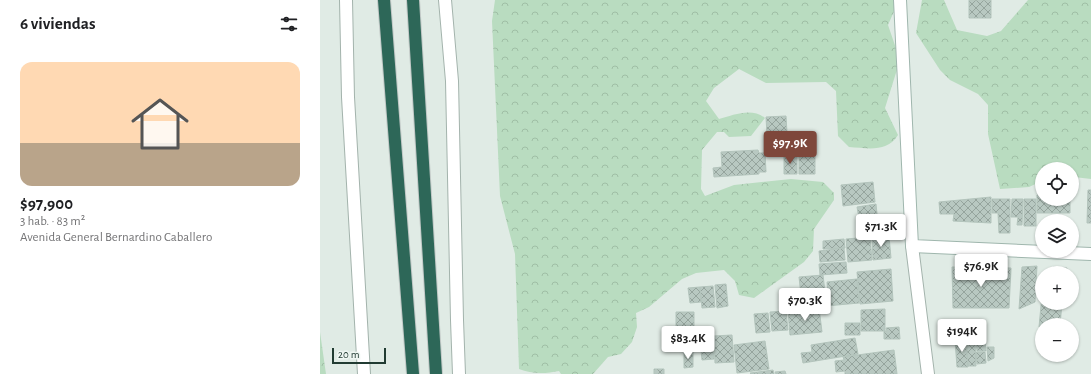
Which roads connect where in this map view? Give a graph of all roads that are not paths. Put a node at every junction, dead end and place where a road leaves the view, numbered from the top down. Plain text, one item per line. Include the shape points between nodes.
1 (346, 0) edge
2 (384, 0) edge
3 (413, 0) edge
4 (445, 0) edge
5 (900, 0) edge
6 (912, 246) junction
7 (1091, 254) edge
8 (364, 374) edge
9 (413, 374) edge
10 (436, 374) edge
11 (459, 374) edge
12 (928, 374) edge

1 - 8 street via 348,97
2 - 9 highway
3 - 10 highway
4 - 11 street via 452,81
5 - 6 street
6 - 7 street
6 - 12 street

